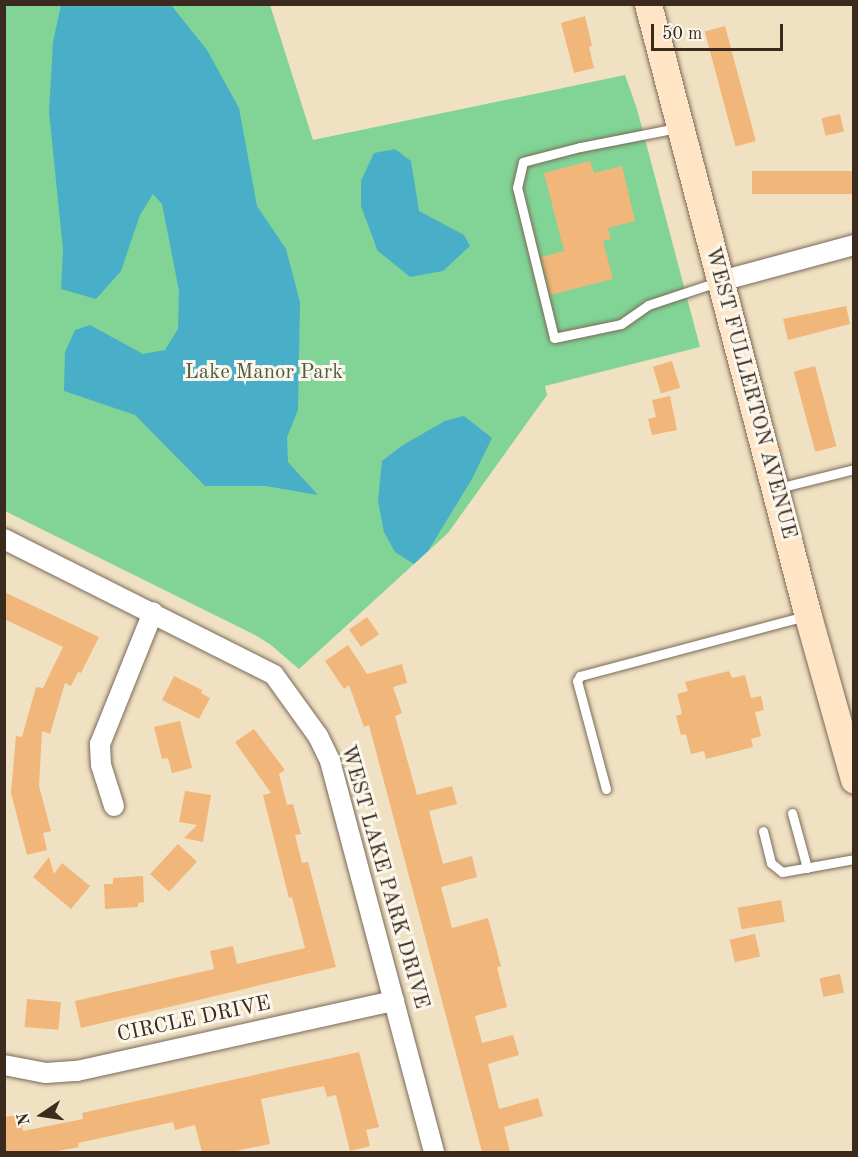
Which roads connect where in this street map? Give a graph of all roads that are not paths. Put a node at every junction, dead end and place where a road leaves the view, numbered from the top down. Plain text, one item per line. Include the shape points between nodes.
1 (648, 4) edge
2 (679, 128) junction
3 (854, 245) edge
4 (721, 281) junction
5 (854, 469) edge
6 (775, 489) junction
7 (4, 539) edge
8 (153, 612) junction
9 (808, 616) junction
10 (847, 729) edge
11 (854, 780) edge
12 (606, 789) dead end
13 (114, 806) dead end
14 (792, 813) dead end
15 (763, 831) dead end
16 (854, 859) edge
17 (807, 868) junction
18 (394, 1001) junction
19 (4, 1065) edge
20 (434, 1152) edge

1 - 2 street, WEST FULLERTON AVENUE
2 - 4 street, WEST FULLERTON AVENUE
2 - 4 lane via 523,162 517,187 554,338 621,324 648,305
3 - 4 street
4 - 6 street, WEST FULLERTON AVENUE
5 - 6 lane
6 - 9 street, WEST FULLERTON AVENUE
7 - 8 street, WEST LAKE PARK DRIVE
8 - 13 street via 100,744 101,765
8 - 18 street, WEST LAKE PARK DRIVE via 274,675 318,736 330,761
9 - 10 street, WEST FULLERTON AVENUE
9 - 12 lane via 580,676 577,681
10 - 11 street, WEST FULLERTON AVENUE
14 - 17 lane
15 - 17 lane via 768,854 777,870
16 - 17 lane
18 - 19 street, CIRCLE DRIVE via 76,1071 46,1073
18 - 20 street, WEST LAKE PARK DRIVE

